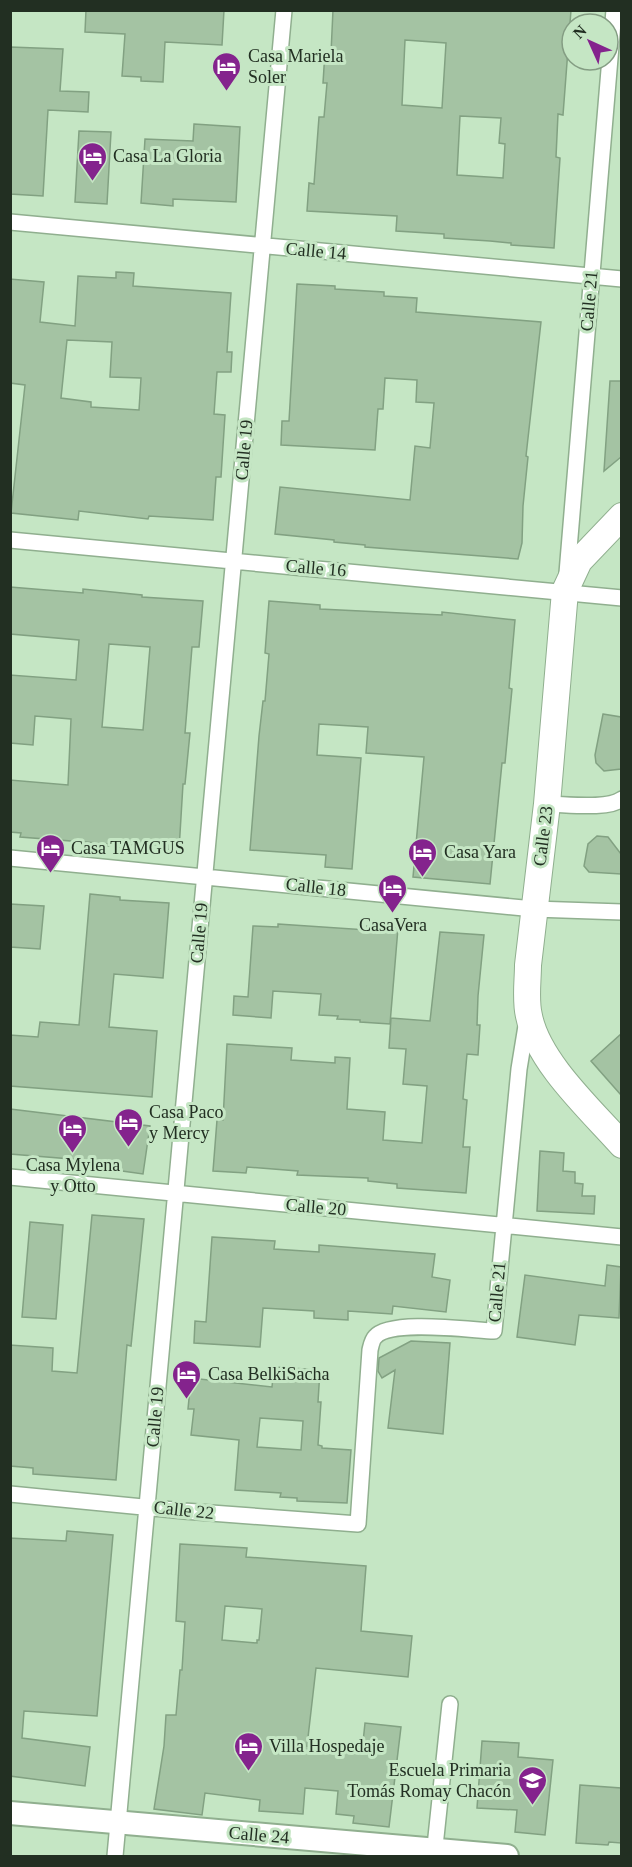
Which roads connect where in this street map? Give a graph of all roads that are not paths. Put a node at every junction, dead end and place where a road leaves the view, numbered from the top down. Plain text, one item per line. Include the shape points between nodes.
1 (284, 10) edge
2 (614, 10) edge
3 (10, 222) edge
4 (262, 246) junction
5 (591, 276) junction
6 (621, 279) edge
7 (621, 516) edge
8 (10, 540) edge
9 (234, 560) junction
10 (566, 591) junction
11 (621, 598) edge
12 (620, 803) edge
13 (547, 804) junction
14 (10, 858) edge
15 (205, 876) junction
16 (534, 909) junction
17 (621, 912) edge
18 (528, 1015) junction
19 (621, 1145) edge
20 (10, 1177) edge
21 (176, 1194) junction
22 (503, 1226) junction
23 (621, 1237) edge
24 (10, 1494) edge
25 (147, 1506) junction
26 (358, 1524) joint
27 (450, 1704) dead end
28 (10, 1813) edge
29 (118, 1823) junction
30 (434, 1853) edge
31 (115, 1857) edge
32 (507, 1857) edge

1 - 4 street, Calle 19
2 - 5 street, Calle 21
3 - 4 street, Calle 14
4 - 5 street, Calle 14
4 - 9 street, Calle 19
5 - 6 street, Calle 14
5 - 10 street, Calle 21
7 - 10 main road, Calle 23 via 579,561
8 - 9 street, Calle 16
9 - 10 street, Calle 16
9 - 15 street, Calle 19
10 - 11 street, Calle 16
10 - 13 main road, Calle 23
12 - 13 street
13 - 16 main road, Calle 23
14 - 15 street, Calle 18
15 - 16 street, Calle 18
15 - 21 street, Calle 19
16 - 17 street, Calle 18
16 - 18 main road, Calle 23
18 - 19 main road, Calle 23 via 538,1043 561,1077
18 - 22 street, Calle 21
20 - 21 street, Calle 20
21 - 22 street, Calle 20
21 - 25 street, Calle 19
22 - 23 street, Calle 20
22 - 26 street, Calle 21 via 494,1331 402,1326 375,1337 370,1350
24 - 25 street, Calle 22
25 - 26 street, Calle 22
25 - 29 street, Calle 19
27 - 30 street
28 - 29 street, Calle 24
29 - 30 street, Calle 24
29 - 31 street, Calle 19
30 - 32 street, Calle 24

